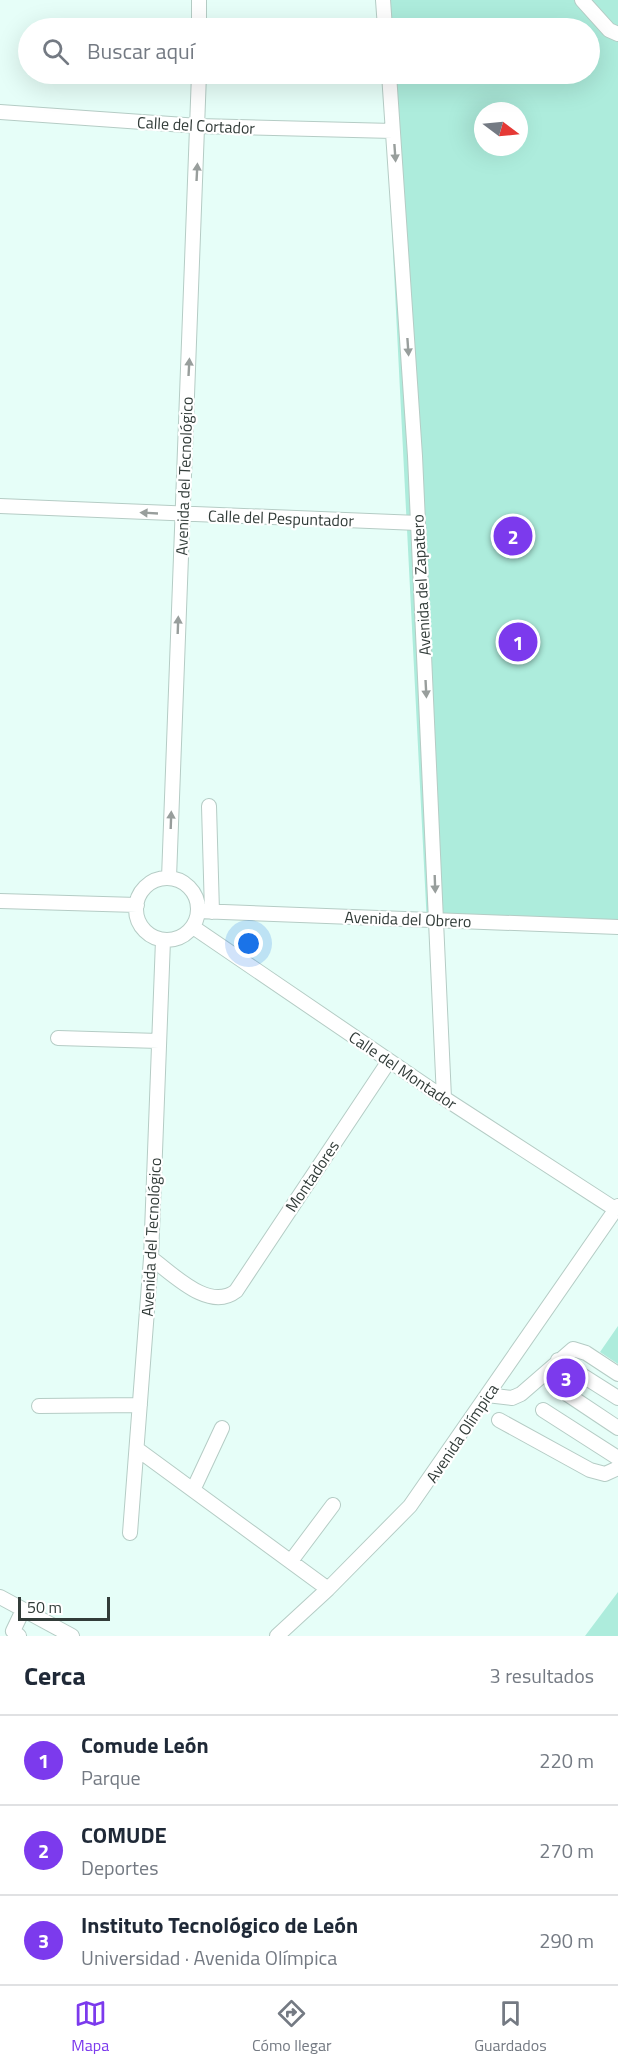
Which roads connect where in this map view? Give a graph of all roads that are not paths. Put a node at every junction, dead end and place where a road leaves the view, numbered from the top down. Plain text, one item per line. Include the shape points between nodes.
1 (199, 0) edge
2 (383, 0) edge
3 (582, 0) edge
4 (199, 18) edge
5 (384, 18) edge
6 (598, 18) edge
7 (600, 19) edge
8 (617, 31) edge
9 (199, 84) edge
10 (390, 84) edge
11 (0, 112) edge
12 (199, 126) junction
13 (393, 131) junction
14 (0, 506) edge
15 (182, 514) junction
16 (418, 523) junction
17 (209, 806) dead end
18 (169, 878) junction
19 (0, 901) edge
20 (137, 906) junction
21 (205, 911) junction
22 (436, 920) junction
23 (193, 927) junction
24 (618, 927) edge
25 (163, 940) junction
26 (58, 1038) dead end
27 (159, 1041) junction
28 (390, 1061) junction
29 (444, 1098) junction
30 (617, 1208) edge
31 (151, 1258) junction
32 (558, 1360) junction
33 (618, 1374) edge
34 (561, 1390) dead end
35 (487, 1395) junction
36 (618, 1398) edge
37 (140, 1405) junction
38 (39, 1406) dead end
39 (543, 1410) dead end
40 (499, 1420) dead end
41 (222, 1428) dead end
42 (618, 1428) edge
43 (137, 1449) junction
44 (618, 1458) edge
45 (618, 1468) edge
46 (194, 1488) junction
47 (333, 1505) dead end
48 (130, 1533) dead end
49 (291, 1561) junction
50 (328, 1589) junction
51 (0, 1597) edge
52 (23, 1610) junction
53 (19, 1636) edge
54 (72, 1636) edge
55 (277, 1636) edge

1 - 4 street
2 - 5 street
3 - 6 street
7 - 8 street
9 - 12 street, Avenida del Tecnológico
10 - 13 street, Avenida del Zapatero
11 - 12 street, Calle del Cortador
12 - 13 street, Calle del Cortador
15 -> 12 street, Avenida del Tecnológico
13 -> 16 street, Avenida del Zapatero
15 -> 14 street, Calle del Pespuntador
15 - 16 street, Calle del Pespuntador
18 -> 15 street, Avenida del Tecnológico
16 -> 22 street, Avenida del Zapatero
17 - 21 street
18 - 20 street via 144,889
18 - 21 street via 187,885
19 - 20 street
20 - 25 street via 146,932
21 - 22 street, Avenida del Obrero
21 - 23 street
22 - 24 street, Avenida del Obrero
22 - 29 street, Avenida del Zapatero
23 - 25 street via 174,940
23 - 28 street, Calle del Montador
25 - 27 street, Avenida del Tecnológico
26 - 27 street
27 - 31 street, Avenida del Tecnológico
28 - 29 street, Calle del Montador
28 - 31 street, Montadores via 236,1291 228,1297 212,1298
29 - 30 street, Calle del Montador
30 - 35 street, Avenida Olímpica
31 - 37 street, Avenida del Tecnológico
32 - 33 street via 573,1349 579,1350
32 - 35 street via 521,1394 512,1398
32 - 36 street
34 - 42 street
35 - 50 street, Avenida Olímpica via 410,1506
37 - 38 street
37 - 43 street, Avenida del Tecnológico
39 - 44 street
40 - 45 street via 590,1470 605,1474
41 - 46 street
43 - 46 street
43 - 48 street, Avenida del Tecnológico
46 - 49 street
47 - 49 street
49 - 50 street
50 - 55 street, Avenida Olímpica
51 - 52 street
52 - 53 street via 14,1626
52 - 54 street

